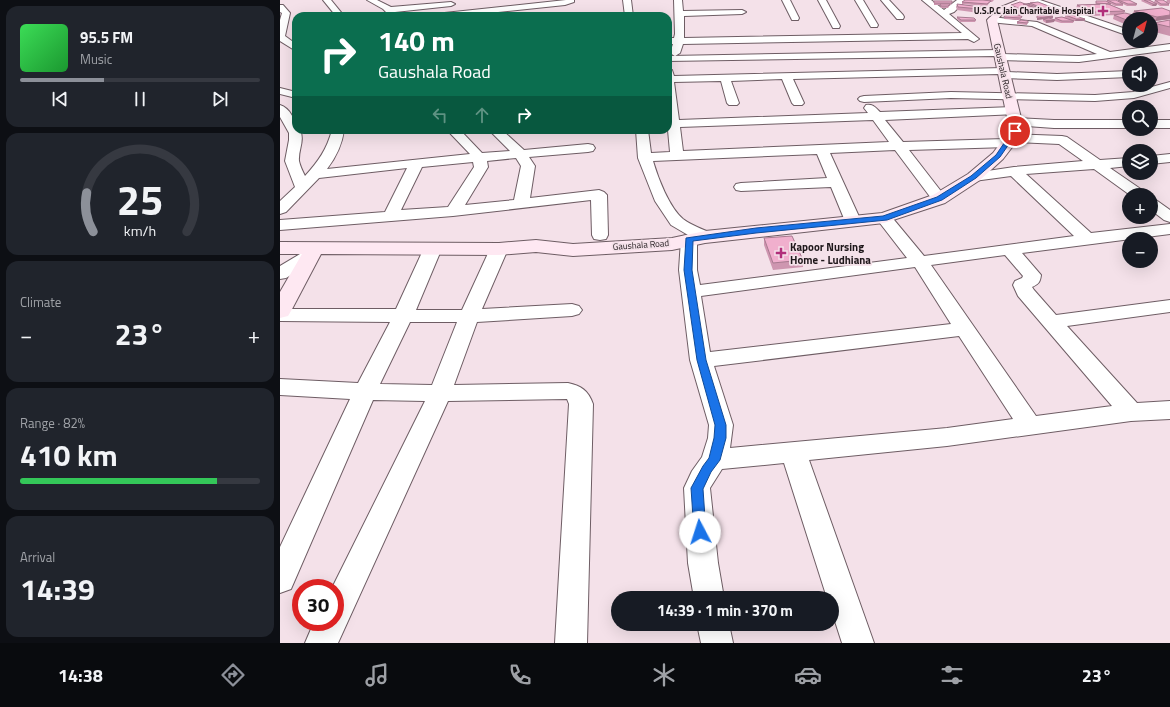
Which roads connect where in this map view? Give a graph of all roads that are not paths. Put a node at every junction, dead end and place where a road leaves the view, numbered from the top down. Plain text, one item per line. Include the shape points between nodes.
1 (326, 0) edge
2 (371, 0) edge
3 (406, 0) edge
4 (570, 0) edge
5 (627, 0) edge
6 (678, 0) edge
7 (786, 0) edge
8 (822, 0) edge
9 (859, 0) edge
10 (885, 0) edge
11 (926, 0) edge
12 (962, 0) edge
13 (1031, 0) edge
14 (1042, 0) edge
15 (479, 1) edge
16 (459, 3) dead end
17 (381, 4) junction
18 (280, 7) edge
19 (487, 10) junction
20 (336, 12) edge
21 (391, 12) edge
22 (399, 12) edge
23 (481, 12) edge
24 (628, 12) edge
25 (742, 13) dead end
26 (1071, 13) junction
27 (680, 14) junction
28 (943, 14) junction
29 (992, 20) junction
30 (900, 22) dead end
31 (1026, 22) junction
32 (794, 23) dead end
33 (1098, 23) junction
34 (940, 24) dead end
35 (955, 24) junction
36 (874, 25) dead end
37 (1076, 25) edge
38 (836, 26) dead end
39 (1062, 26) edge
40 (672, 27) edge
41 (683, 27) junction
42 (1122, 27) edge
43 (1043, 28) junction
44 (1122, 32) edge
45 (1122, 35) edge
46 (292, 36) edge
47 (969, 36) junction
48 (1108, 36) dead end
49 (280, 37) edge
50 (678, 40) junction
51 (672, 41) edge
52 (1158, 41) edge
53 (1158, 41) edge
54 (1170, 43) edge
55 (292, 45) edge
56 (1113, 46) dead end
57 (1170, 47) edge
58 (1132, 52) junction
59 (1109, 56) junction
60 (1098, 57) junction
61 (672, 58) edge
62 (1001, 61) junction
63 (672, 62) edge
64 (1122, 70) edge
65 (1122, 74) edge
66 (848, 75) junction
67 (786, 76) junction
68 (672, 77) edge
69 (725, 78) junction
70 (1170, 85) edge
71 (1158, 86) edge
72 (280, 91) edge
73 (1141, 92) edge
74 (292, 94) edge
75 (1008, 96) junction
76 (864, 99) junction
77 (292, 101) edge
78 (280, 103) edge
79 (733, 103) dead end
80 (798, 103) dead end
81 (672, 108) edge
82 (280, 109) edge
83 (876, 116) junction
84 (1014, 116) junction
85 (674, 124) junction
86 (1122, 124) edge
87 (1158, 124) edge
88 (1170, 124) edge
89 (292, 126) edge
90 (295, 134) edge
91 (337, 134) edge
92 (456, 134) edge
93 (499, 134) edge
94 (642, 134) edge
95 (1010, 140) junction
96 (898, 146) junction
97 (588, 148) dead end
98 (822, 149) junction
99 (520, 153) junction
100 (677, 156) junction
101 (479, 157) junction
102 (645, 157) junction
103 (1170, 158) edge
104 (1158, 159) edge
105 (1122, 162) edge
106 (417, 163) junction
107 (1098, 164) junction
108 (1014, 171) junction
109 (316, 174) junction
110 (974, 177) junction
111 (836, 182) junction
112 (741, 186) dead end
113 (302, 187) junction
114 (1131, 188) edge
115 (940, 198) junction
116 (521, 204) junction
117 (1158, 208) edge
118 (280, 209) edge
119 (453, 211) junction
120 (391, 216) junction
121 (1170, 217) edge
122 (884, 218) junction
123 (854, 221) junction
124 (280, 225) edge
125 (1170, 229) edge
126 (600, 235) junction
127 (685, 238) junction
128 (1087, 239) junction
129 (571, 243) junction
130 (280, 248) edge
131 (434, 248) junction
132 (499, 248) junction
133 (1009, 249) junction
134 (313, 251) junction
135 (920, 262) junction
136 (280, 274) edge
137 (691, 292) junction
138 (1170, 306) edge
139 (572, 310) dead end
140 (280, 311) edge
141 (404, 314) junction
142 (280, 315) edge
143 (469, 316) junction
144 (1051, 322) junction
145 (964, 330) junction
146 (701, 360) junction
147 (280, 387) edge
148 (365, 392) junction
149 (440, 393) junction
150 (1170, 410) edge
151 (1131, 412) junction
152 (1029, 425) junction
153 (793, 452) junction
154 (714, 460) junction
155 (280, 579) edge
156 (708, 591) edge
157 (344, 595) edge
158 (328, 631) edge
159 (714, 631) edge
160 (322, 643) edge
161 (571, 643) edge
162 (717, 643) edge
163 (858, 643) edge

1 - 20 street
2 - 17 street
3 - 17 street
4 - 19 street via 556,7
5 - 24 street
6 - 27 street
7 - 32 street
8 - 38 street
9 - 36 street
10 - 30 street
11 - 28 street
12 - 28 street
13 - 26 street
13 - 29 street via 1010,5
14 - 42 street
15 - 19 street
16 - 22 street
17 - 21 street
18 - 49 street via 286,13
19 - 23 street
25 - 27 street via 707,10
26 - 31 street via 1028,18
26 - 33 street
27 - 41 street
28 - 35 street
29 - 31 street
29 - 62 street, Gaushala Road
31 - 43 street
33 - 37 street
33 - 44 street
34 - 35 street
35 - 47 street
39 - 43 street
40 - 41 street
41 - 50 street
43 - 59 street
45 - 48 street
46 - 49 street
47 - 50 street
47 - 62 street
49 - 55 street
50 - 51 street
50 - 61 street
52 - 54 street
53 - 57 street
56 - 58 street
57 - 58 street
58 - 59 street
59 - 60 street
60 - 62 street
60 - 64 street
62 - 63 street
62 - 65 street via 1057,76
62 - 66 street
62 - 75 street, Gaushala Road
66 - 67 street
66 - 76 street
67 - 69 street
67 - 80 street
68 - 69 street
69 - 79 street
70 - 71 street
72 - 74 street
73 - 75 street via 1134,95 1095,98
75 - 76 street via 951,95
75 - 84 street, Gaushala Road
76 - 83 street
77 - 78 street
81 - 85 street
82 - 89 street
83 - 84 street
83 - 85 street
83 - 96 street
84 - 86 street via 1047,124
84 - 95 street, Gaushala Road via 1015,131
85 - 100 street
87 - 88 street
90 - 113 street via 292,161
91 - 109 street via 331,154
92 - 101 street
93 - 99 street
94 - 102 street
95 - 96 street
95 - 107 street via 1061,140
95 - 110 street, Gaushala Road via 998,156
96 - 98 street
96 - 115 street
97 - 99 street
98 - 100 street
98 - 111 street
99 - 101 street
99 - 116 street via 528,166
100 - 102 street
101 - 106 street
101 - 119 street via 480,167
102 - 127 street via 671,215 683,226
103 - 104 street
105 - 107 street
106 - 109 street
106 - 120 street
107 - 108 street
107 - 114 street
108 - 110 street
108 - 128 street
109 - 113 street
110 - 115 street, Gaushala Road
111 - 112 street
111 - 123 street
113 - 118 street
115 - 122 street, Gaushala Road
116 - 119 street
116 - 126 street via 599,195
117 - 121 street
119 - 120 street
120 - 124 street
122 - 123 street, Gaushala Road
122 - 135 street
123 - 127 street, Gaushala Road
125 - 128 street
126 - 127 street
126 - 129 street
127 - 129 street, Gaushala Road
127 - 137 street
128 - 133 street
129 - 132 street, Gaushala Road
130 - 134 street, Gaushala Road
131 - 132 street, Gaushala Road
131 - 134 street, Gaushala Road
131 - 141 street
132 - 143 street
133 - 135 street
133 - 144 street via 1032,275 1032,280 1024,283 1022,287
134 - 136 street
134 - 140 street
135 - 137 street
135 - 145 street
137 - 146 street
138 - 144 street
139 - 143 street
141 - 142 street
141 - 143 street
141 - 148 street
143 - 149 street
144 - 151 street
145 - 146 street
145 - 152 street
146 - 154 street via 721,425
147 - 148 street
148 - 149 street
148 - 155 street
149 - 157 street
149 - 161 street via 568,391 576,393 579,397 581,404
150 - 151 street
151 - 152 street
152 - 153 street via 939,438
153 - 154 street
153 - 163 street
154 - 156 street via 697,488
158 - 160 street
159 - 162 street

